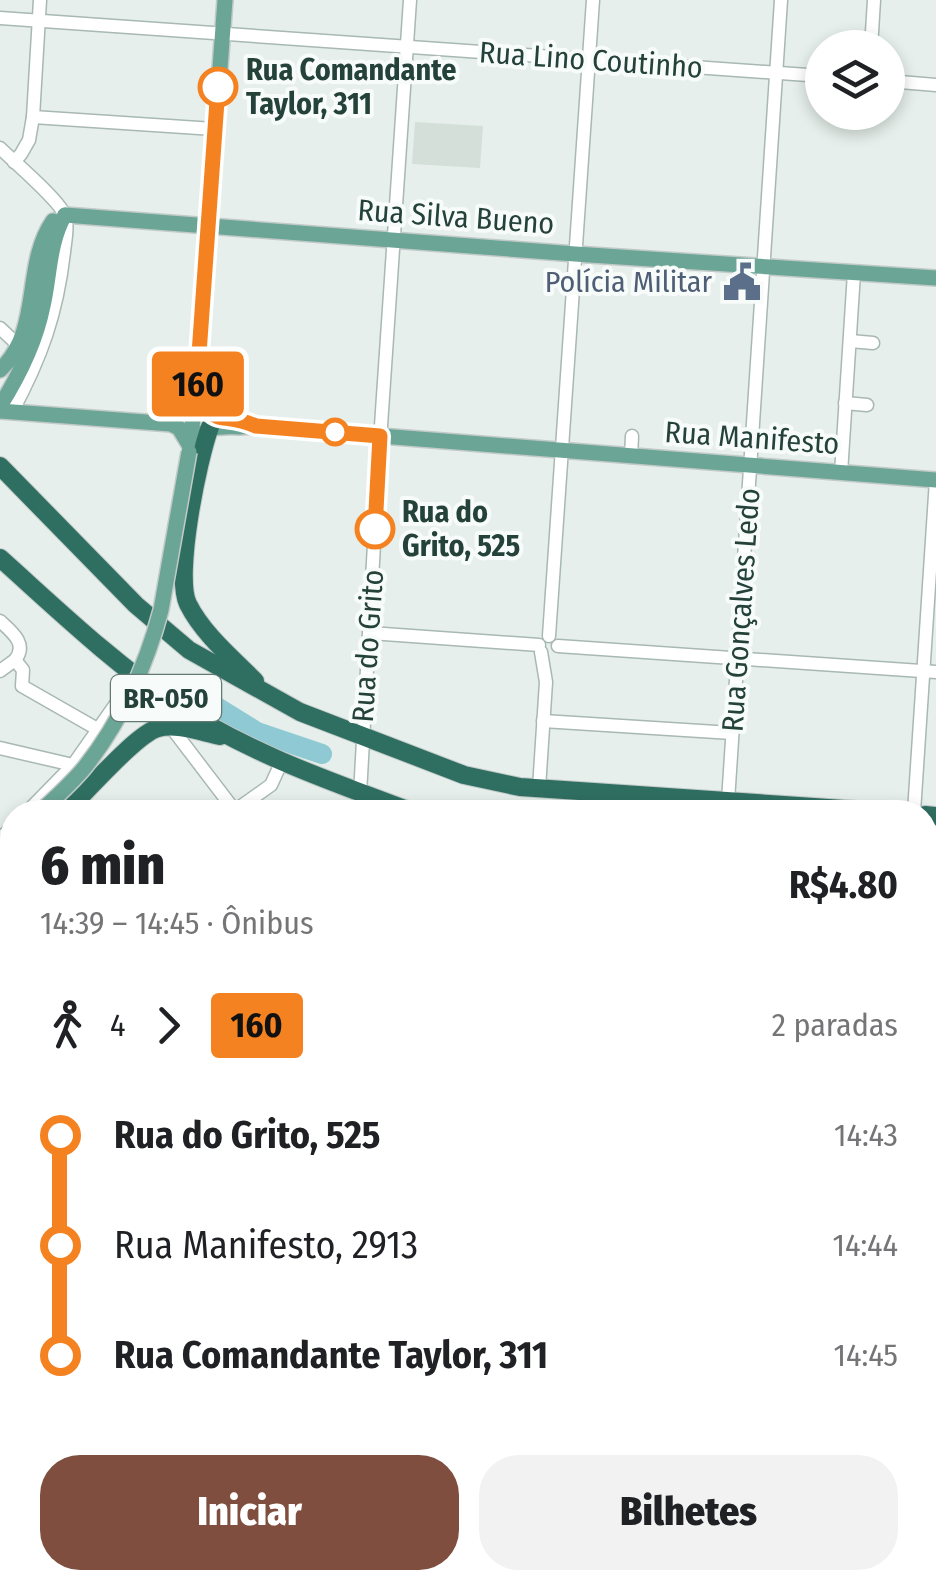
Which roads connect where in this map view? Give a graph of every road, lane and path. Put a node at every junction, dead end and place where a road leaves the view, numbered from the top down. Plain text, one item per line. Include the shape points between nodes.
1 (40, 0) edge
2 (225, 0) edge
3 (410, 0) edge
4 (594, 0) edge
5 (781, 0) edge
6 (874, 0) edge
7 (0, 18) edge
8 (38, 20) junction
9 (872, 30) edge
10 (223, 34) junction
11 (407, 46) junction
12 (590, 60) junction
13 (777, 74) junction
14 (805, 75) edge
15 (905, 82) edge
16 (936, 85) edge
17 (33, 117) junction
18 (214, 130) junction
19 (0, 148) edge
20 (14, 162) junction
21 (65, 215) junction
22 (208, 227) junction
23 (395, 240) junction
24 (575, 254) junction
25 (764, 266) junction
26 (854, 273) junction
27 (936, 278) edge
28 (0, 328) edge
29 (850, 341) junction
30 (872, 342) dead end
31 (18, 345) junction
32 (0, 370) edge
33 (197, 382) junction
34 (846, 403) junction
35 (867, 404) dead end
36 (4, 410) edge
37 (256, 426) junction
38 (210, 428) junction
39 (380, 436) junction
40 (632, 436) dead end
41 (190, 449) junction
42 (563, 451) junction
43 (631, 456) junction
44 (0, 466) edge
45 (750, 466) junction
46 (841, 473) junction
47 (936, 480) edge
48 (0, 558) edge
49 (0, 621) edge
50 (370, 634) junction
51 (548, 646) junction
52 (738, 659) junction
53 (16, 660) junction
54 (0, 671) edge
55 (929, 672) edge
56 (273, 699) junction
57 (168, 700) junction
58 (543, 720) junction
59 (172, 727) junction
60 (99, 730) junction
61 (732, 733) junction
62 (236, 739) junction
63 (363, 743) junction
64 (0, 748) edge
65 (282, 761) junction
66 (73, 765) junction
67 (360, 783) junction
68 (539, 788) junction
69 (39, 800) edge
70 (52, 800) edge
71 (77, 800) edge
72 (225, 800) edge
73 (250, 800) edge
74 (359, 800) edge
75 (390, 800) edge
76 (701, 800) edge
77 (728, 800) edge
78 (915, 800) edge

1 - 8 street
2 - 10 main road
3 - 11 street, Rua do Grito
4 - 12 street
5 - 13 street, Rua Gonçalves Ledo
6 - 9 street
7 - 8 street, Rua Lino Coutinho
8 - 10 street, Rua Lino Coutinho
8 - 17 street
10 - 11 street, Rua Lino Coutinho
10 - 18 main road
11 - 12 street, Rua Lino Coutinho
11 - 23 street, Rua do Grito
12 - 13 street, Rua Lino Coutinho
12 - 24 street
13 - 14 street, Rua Lino Coutinho
13 - 25 street, Rua Gonçalves Ledo
15 - 16 street
17 - 18 street
17 - 20 street via 29,140
18 - 22 main road
19 - 20 street
20 - 21 street
21 - 22 main road, Rua Silva Bueno
21 - 31 main road via 54,218 42,240
21 - 36 main road via 54,239 42,311
21 - 36 street via 52,324 34,373
22 - 23 main road, Rua Silva Bueno
22 - 33 main road
23 - 24 main road, Rua Silva Bueno
23 - 39 street, Rua do Grito
24 - 25 main road, Rua Silva Bueno
24 - 42 street
25 - 26 main road, Rua Silva Bueno
25 - 45 street, Rua Gonçalves Ledo
26 - 27 main road, Rua Silva Bueno
26 - 29 street
28 - 31 street
29 - 30 street
29 - 34 street
31 - 32 main road
33 - 37 main road via 210,413
33 - 41 main road
34 - 35 street
34 - 46 street
36 - 41 main road via 171,424
37 - 38 main road
37 - 39 main road
38 - 41 main road
38 - 56 highway via 198,466 184,592 216,641
39 - 42 main road, Rua Manifesto
39 - 50 street, Rua do Grito
40 - 43 street
41 - 70 main road, bridge via 154,635 104,740
42 - 43 main road, Rua Manifesto
42 - 51 street
43 - 45 main road, Rua Manifesto
44 - 56 highway, BR-050 via 136,605 190,650
45 - 46 main road, Rua Manifesto
45 - 52 street, Rua Gonçalves Ledo
46 - 47 main road, Rua Manifesto
47 - 55 street
48 - 57 highway, BR-050
49 - 53 street via 21,646
50 - 51 street
50 - 63 street, Rua do Grito
51 - 52 street
51 - 58 street
52 - 55 street
52 - 61 street, Rua Gonçalves Ledo
53 - 54 street
53 - 60 street via 22,686
55 - 78 street
56 - 63 highway, BR-050
57 - 60 street via 120,698
57 - 62 highway, BR-050
58 - 61 street
58 - 68 street
59 - 62 highway
59 - 71 highway via 147,732
59 - 72 street
60 - 66 street
61 - 77 street, Rua Gonçalves Ledo
62 - 65 highway, BR-050
63 - 67 street, Rua do Grito
63 - 68 highway, BR-050 via 464,775
64 - 66 street
65 - 67 highway, BR-050
65 - 73 street via 271,785
66 - 69 street
67 - 74 street, Rua do Grito
67 - 75 highway, BR-050
68 - 76 highway, BR-050

